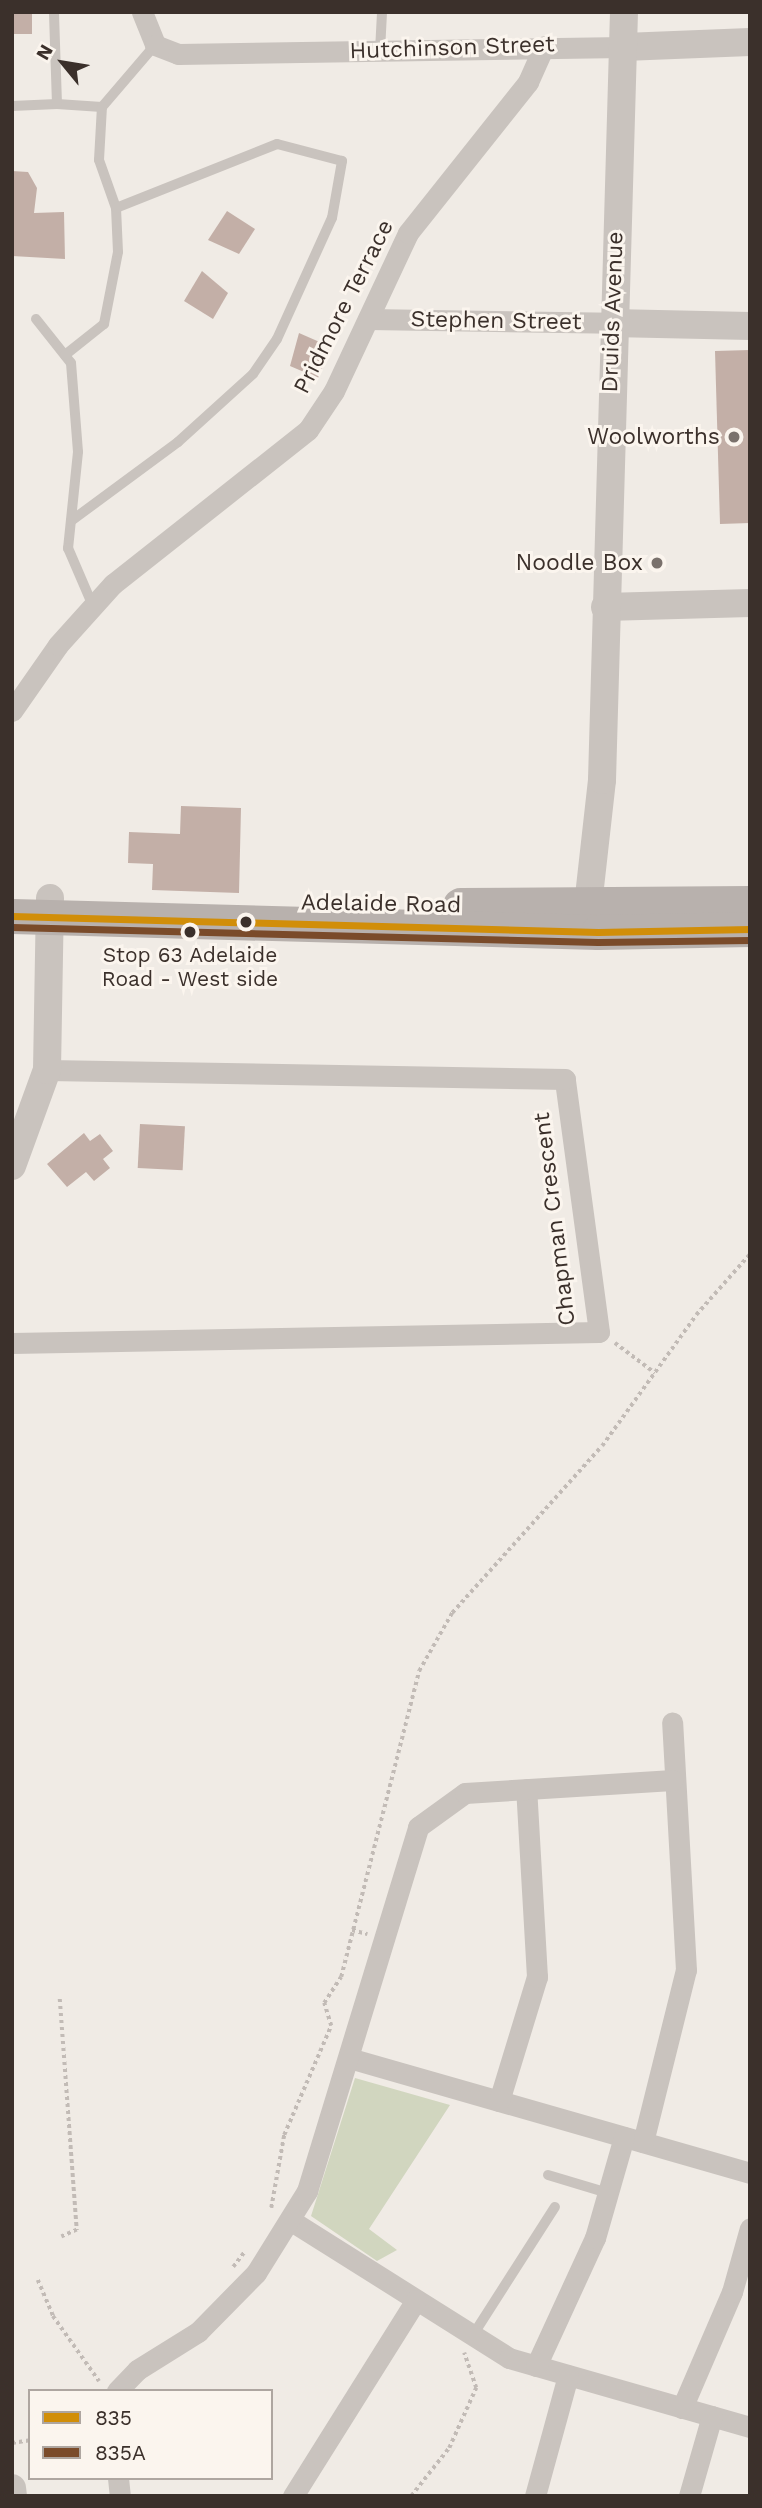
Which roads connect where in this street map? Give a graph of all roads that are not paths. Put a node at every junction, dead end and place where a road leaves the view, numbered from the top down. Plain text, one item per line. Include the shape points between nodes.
1 (54, 12) edge
2 (142, 12) edge
3 (382, 12) edge
4 (624, 12) edge
5 (750, 42) edge
6 (155, 45) junction
7 (544, 46) junction
8 (624, 47) junction
9 (380, 51) junction
10 (57, 104) junction
11 (12, 106) edge
12 (102, 107) junction
13 (116, 208) junction
14 (36, 319) dead end
15 (368, 319) junction
16 (612, 323) junction
17 (750, 326) edge
18 (65, 355) junction
19 (71, 521) junction
20 (750, 603) edge
21 (93, 606) junction
22 (605, 607) junction
23 (12, 711) edge
24 (12, 897) edge
25 (750, 903) edge
26 (50, 908) junction
27 (598, 914) junction
28 (12, 916) edge
29 (750, 929) edge
30 (47, 1070) junction
31 (12, 1166) edge
32 (12, 1343) edge
33 (672, 1722) dead end
34 (673, 1780) junction
35 (526, 1789) junction
36 (349, 2058) junction
37 (499, 2101) junction
38 (633, 2140) junction
39 (750, 2173) edge
40 (548, 2175) dead end
41 (608, 2193) junction
42 (555, 2207) dead end
43 (290, 2220) junction
44 (750, 2228) edge
45 (416, 2300) junction
46 (473, 2335) junction
47 (536, 2366) junction
48 (568, 2375) junction
49 (108, 2386) edge
50 (682, 2407) junction
51 (712, 2416) junction
52 (750, 2427) edge
53 (12, 2488) edge
54 (13, 2496) edge
55 (293, 2496) edge
56 (535, 2496) edge
57 (689, 2496) edge

1 - 10 lane
2 - 6 street
3 - 9 lane
4 - 8 street, Druids Avenue
5 - 8 street, Hutchinson Street
6 - 9 street, Hutchinson Street via 178,54
6 - 12 lane
7 - 8 street, Hutchinson Street
7 - 9 street, Hutchinson Street
7 - 15 street, Pridmore Terrace via 528,82 408,233
8 - 16 street, Druids Avenue
10 - 11 lane
10 - 12 lane
12 - 13 lane via 99,160
13 - 18 lane via 118,252 104,324
13 - 19 lane via 276,144 342,161 332,218 277,339 253,373 178,442
14 - 18 lane
15 - 16 street, Stephen Street
15 - 21 street, Pridmore Terrace via 334,391 308,430 183,523
16 - 17 street, Stephen Street
16 - 22 street, Druids Avenue
18 - 19 lane via 71,363 78,452
19 - 21 lane via 68,548
20 - 22 street
21 - 23 street, Pridmore Terrace
22 - 27 street, Druids Avenue
24 - 26 main road, Adelaide Road
25 - 27 main road, Adelaide Road
26 - 27 main road, Adelaide Road
26 - 28 main road, Adelaide Road
26 - 30 street
27 - 29 main road, Adelaide Road
30 - 31 street
30 - 32 street, Chapman Crescent via 565,1079 599,1332
33 - 34 street
34 - 35 street
34 - 38 street via 684,1990
35 - 36 street via 465,1793 418,1827
35 - 37 street via 537,1977
36 - 37 street
36 - 43 street via 307,2191
37 - 38 street
38 - 39 street
38 - 41 street
40 - 41 lane
41 - 47 street via 595,2238
42 - 46 lane
43 - 45 street
43 - 49 street via 256,2273 198,2332
44 - 50 street via 732,2292
45 - 46 street
45 - 55 street
46 - 47 street
47 - 48 street
48 - 50 street
48 - 56 street
50 - 51 street
51 - 52 street
51 - 57 street
53 - 54 street

